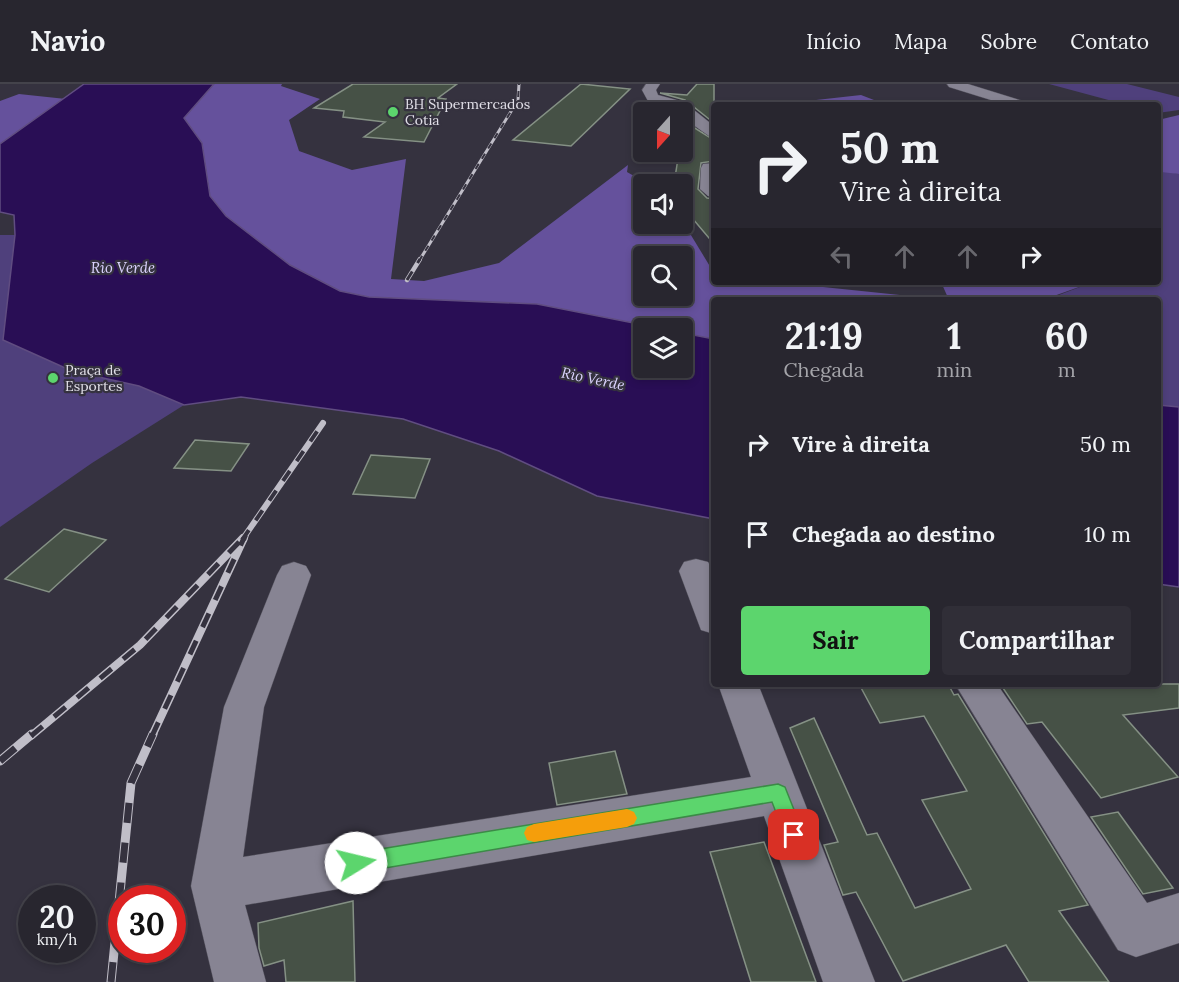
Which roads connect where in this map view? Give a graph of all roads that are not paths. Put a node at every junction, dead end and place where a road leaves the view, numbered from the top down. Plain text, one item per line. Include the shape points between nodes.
1 (653, 84) edge
2 (954, 84) edge
3 (1011, 102) edge
4 (711, 131) edge
5 (711, 168) edge
6 (711, 190) edge
7 (696, 571) dead end
8 (294, 575) dead end
9 (711, 612) edge
10 (739, 687) edge
11 (977, 687) edge
12 (778, 793) junction
13 (214, 886) junction
14 (1179, 918) edge
15 (240, 982) edge
16 (849, 982) edge

1 - 4 street via 649,90 653,98 679,105
2 - 3 street
5 - 6 street
7 - 9 street
8 - 13 street via 244,707
10 - 12 street
11 - 14 street via 1136,932
12 - 13 street
12 - 16 street
13 - 15 street

